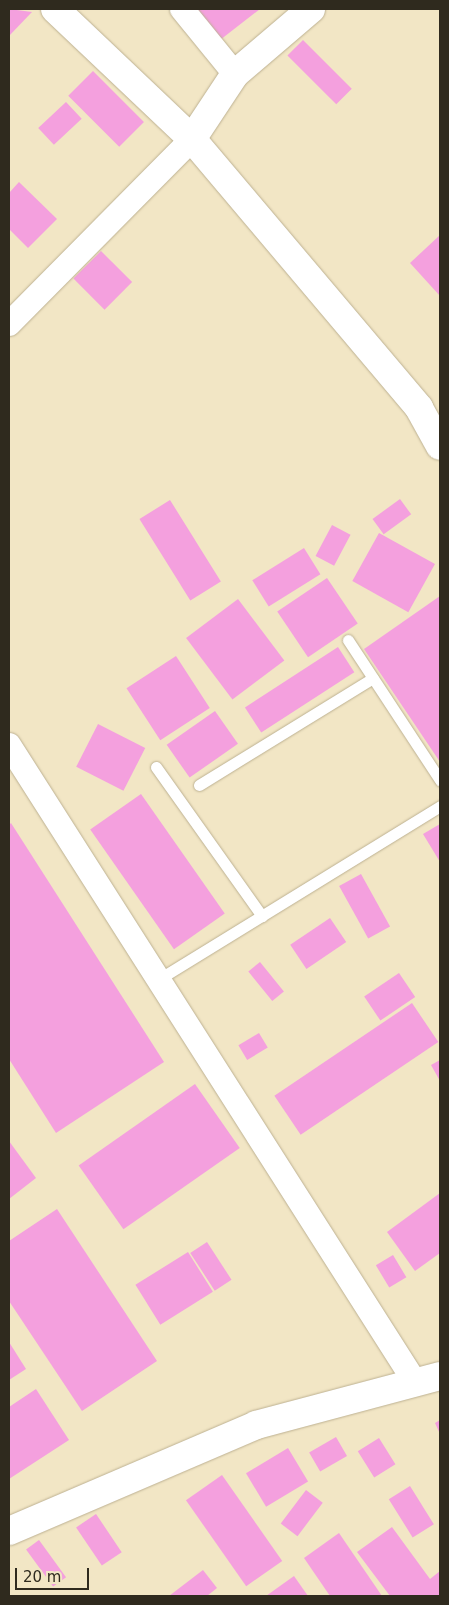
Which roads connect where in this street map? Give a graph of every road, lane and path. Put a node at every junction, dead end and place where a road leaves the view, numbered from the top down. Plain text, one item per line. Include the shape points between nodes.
1 (55, 9) edge
2 (182, 9) edge
3 (311, 9) edge
4 (235, 74) junction
5 (192, 139) junction
6 (11, 318) edge
7 (440, 446) edge
8 (348, 640) dead end
9 (373, 678) junction
10 (9, 745) edge
11 (156, 767) dead end
12 (440, 780) edge
13 (199, 785) dead end
14 (440, 806) edge
15 (262, 916) junction
16 (159, 979) junction
17 (428, 1379) edge
18 (9, 1531) edge

1 - 5 street
2 - 4 street
3 - 4 street
4 - 5 street
5 - 6 street
5 - 7 street via 419,408
8 - 9 lane
9 - 12 lane
9 - 13 lane
10 - 16 street
11 - 15 lane
14 - 15 lane
15 - 16 lane
16 - 17 street
17 - 18 street via 256,1425

